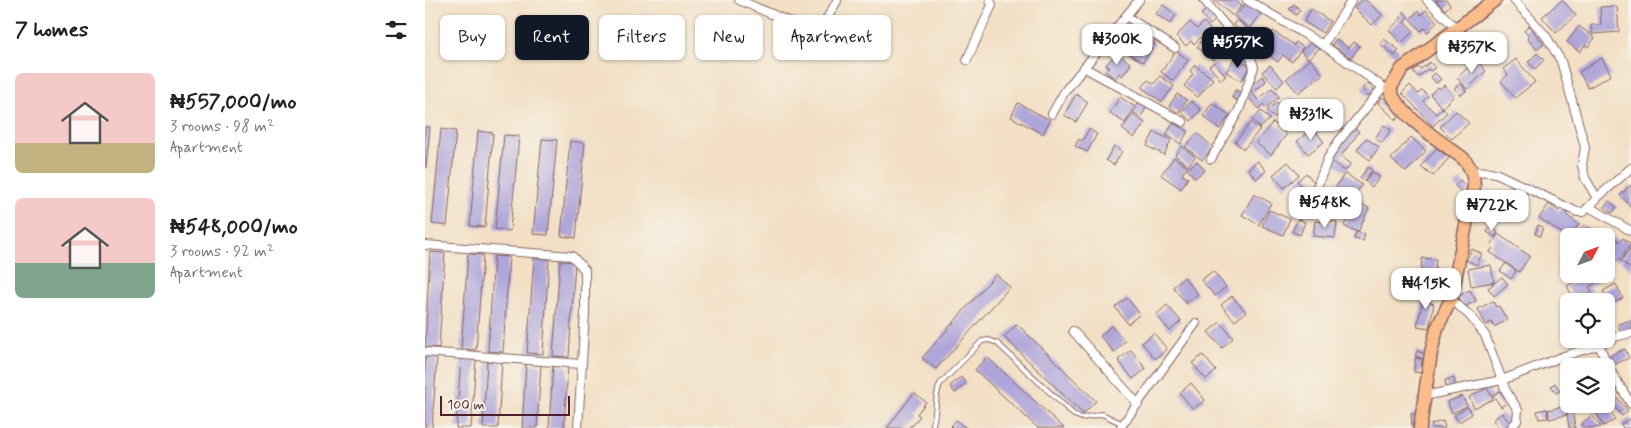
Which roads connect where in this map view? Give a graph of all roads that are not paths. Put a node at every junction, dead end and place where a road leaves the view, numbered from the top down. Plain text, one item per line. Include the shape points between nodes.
1 (739, 0) edge
2 (991, 0) edge
3 (1139, 0) edge
4 (1204, 0) edge
5 (1247, 0) edge
6 (1352, 0) edge
7 (1427, 0) edge
8 (1495, 0) edge
9 (1514, 0) edge
10 (837, 1) edge
11 (1126, 16) junction
12 (1456, 28) junction
13 (1323, 45) junction
14 (1175, 48) dead end
15 (967, 60) dead end
16 (1085, 68) junction
17 (1387, 88) junction
18 (1052, 114) dead end
19 (1183, 122) dead end
20 (1211, 160) dead end
21 (1631, 168) edge
22 (1472, 171) junction
23 (1597, 198) junction
24 (1589, 208) junction
25 (1307, 213) dead end
26 (1631, 231) edge
27 (425, 245) edge
28 (1451, 299) junction
29 (1196, 323) dead end
30 (1073, 331) dead end
31 (1631, 333) edge
32 (1615, 337) edge
33 (1589, 348) edge
34 (425, 352) edge
35 (581, 364) junction
36 (1502, 380) junction
37 (1615, 382) edge
38 (1424, 396) junction
39 (1138, 404) junction
40 (1631, 404) edge
41 (1122, 426) edge
42 (577, 428) edge
43 (932, 428) edge
44 (1420, 428) edge
45 (1511, 428) edge

1 - 10 street via 817,31
2 - 15 street via 992,5
3 - 11 street
4 - 20 street via 1250,55 1254,67 1239,110
5 - 13 street
6 - 13 street
7 - 12 street
8 - 12 main road
9 - 23 street via 1546,36 1561,61 1585,148 1585,178
11 - 14 street
11 - 16 street
12 - 17 main road via 1402,69
13 - 17 street
16 - 18 street via 1065,91
16 - 19 street
17 - 22 main road via 1413,119 1464,159
17 - 25 street via 1328,158
21 - 23 street
22 - 24 street via 1498,174 1577,212
22 - 28 main road via 1474,186
23 - 24 street
24 - 26 street
27 - 35 street via 572,256 585,270
28 - 36 street via 1485,335
28 - 38 main road via 1437,328
29 - 39 street
30 - 39 street
31 - 32 street
33 - 36 street
34 - 35 street
35 - 42 street
36 - 38 street
36 - 45 street via 1518,410 1517,421
37 - 40 street
38 - 44 main road
39 - 41 street
41 - 43 lane via 1102,414 1082,418 1074,415 997,343 985,340 940,384

